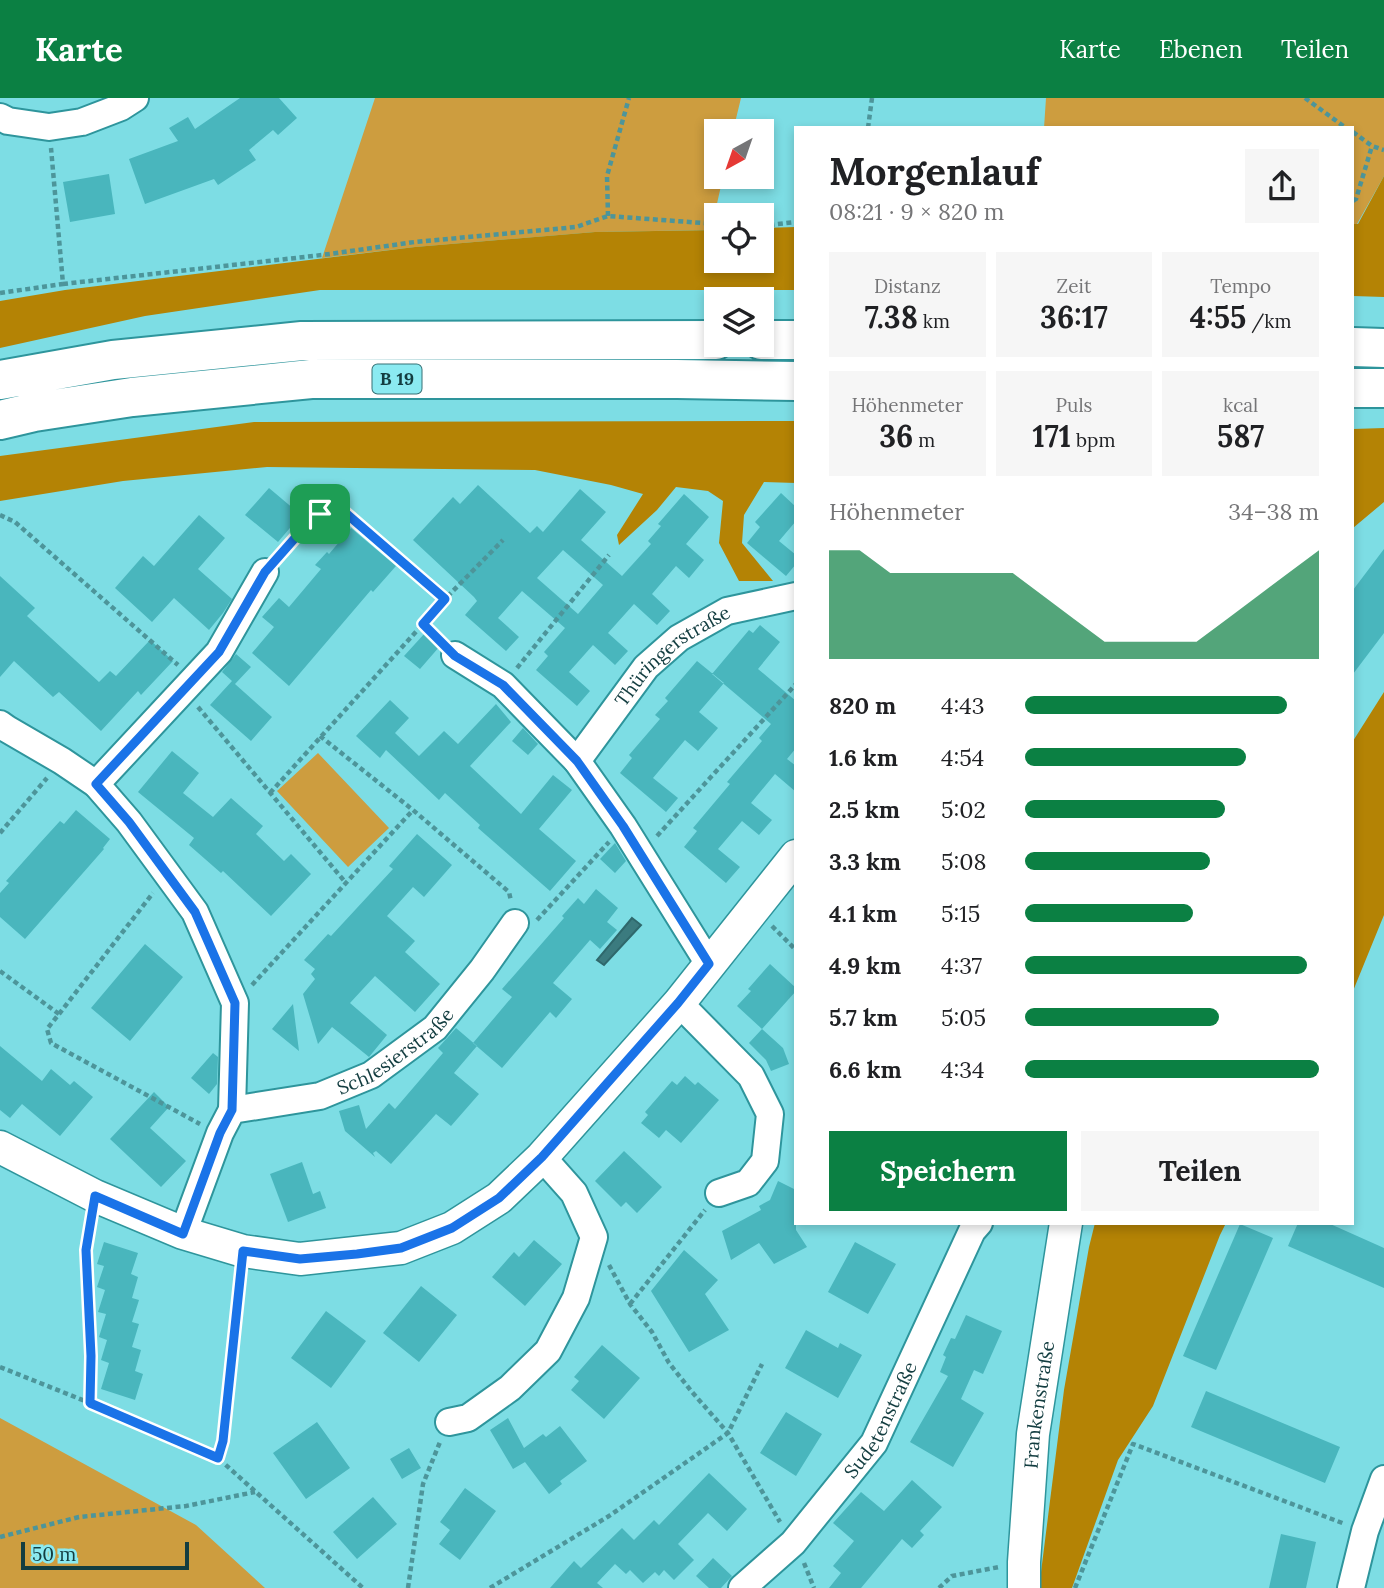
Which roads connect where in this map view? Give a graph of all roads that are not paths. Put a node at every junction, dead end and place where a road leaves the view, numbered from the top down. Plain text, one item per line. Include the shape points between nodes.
1 (135, 98) edge
2 (0, 117) edge
3 (704, 340) edge
4 (774, 340) edge
5 (794, 340) edge
6 (1354, 347) edge
7 (1384, 348) edge
8 (0, 380) edge
9 (794, 381) edge
10 (1354, 388) edge
11 (1384, 388) edge
12 (0, 420) edge
13 (265, 572) road end
14 (794, 596) edge
15 (455, 656) road end
16 (0, 724) edge
17 (577, 761) junction
18 (96, 784) junction
19 (794, 858) edge
20 (515, 923) road end
21 (709, 964) junction
22 (678, 1003) junction
23 (232, 1110) junction
24 (0, 1147) edge
25 (542, 1157) junction
26 (719, 1193) road end
27 (977, 1225) edge
28 (1066, 1225) edge
29 (183, 1234) junction
30 (449, 1422) road end
31 (1384, 1479) edge
32 (1024, 1575) edge
33 (742, 1588) edge
34 (1351, 1588) edge

1 - 2 street via 82,122 49,127
3 - 8 highway, B 19 via 302,341 113,360
4 - 5 highway
6 - 7 highway
9 - 12 highway, B 19 via 311,379 132,397
10 - 11 highway
13 - 18 street via 219,652
14 - 17 street, Thüringerstraße via 727,611 679,638 646,667
15 - 17 street via 503,685
16 - 18 street
17 - 21 street
18 - 23 street via 195,912 235,1003
19 - 21 street
20 - 23 street, Schlesierstraße via 435,1028 371,1075 320,1096
21 - 22 street
22 - 25 street
22 - 26 street via 751,1076 770,1114 765,1161 748,1184
23 - 29 street
24 - 29 street
25 - 29 street via 487,1206 452,1228 401,1248 300,1259 243,1251
25 - 30 street via 574,1193 594,1237 576,1298 548,1351 510,1388 468,1418
27 - 33 street, Sudetenstraße via 874,1443 793,1543
28 - 32 street, Frankenstraße via 1033,1434
31 - 34 street

